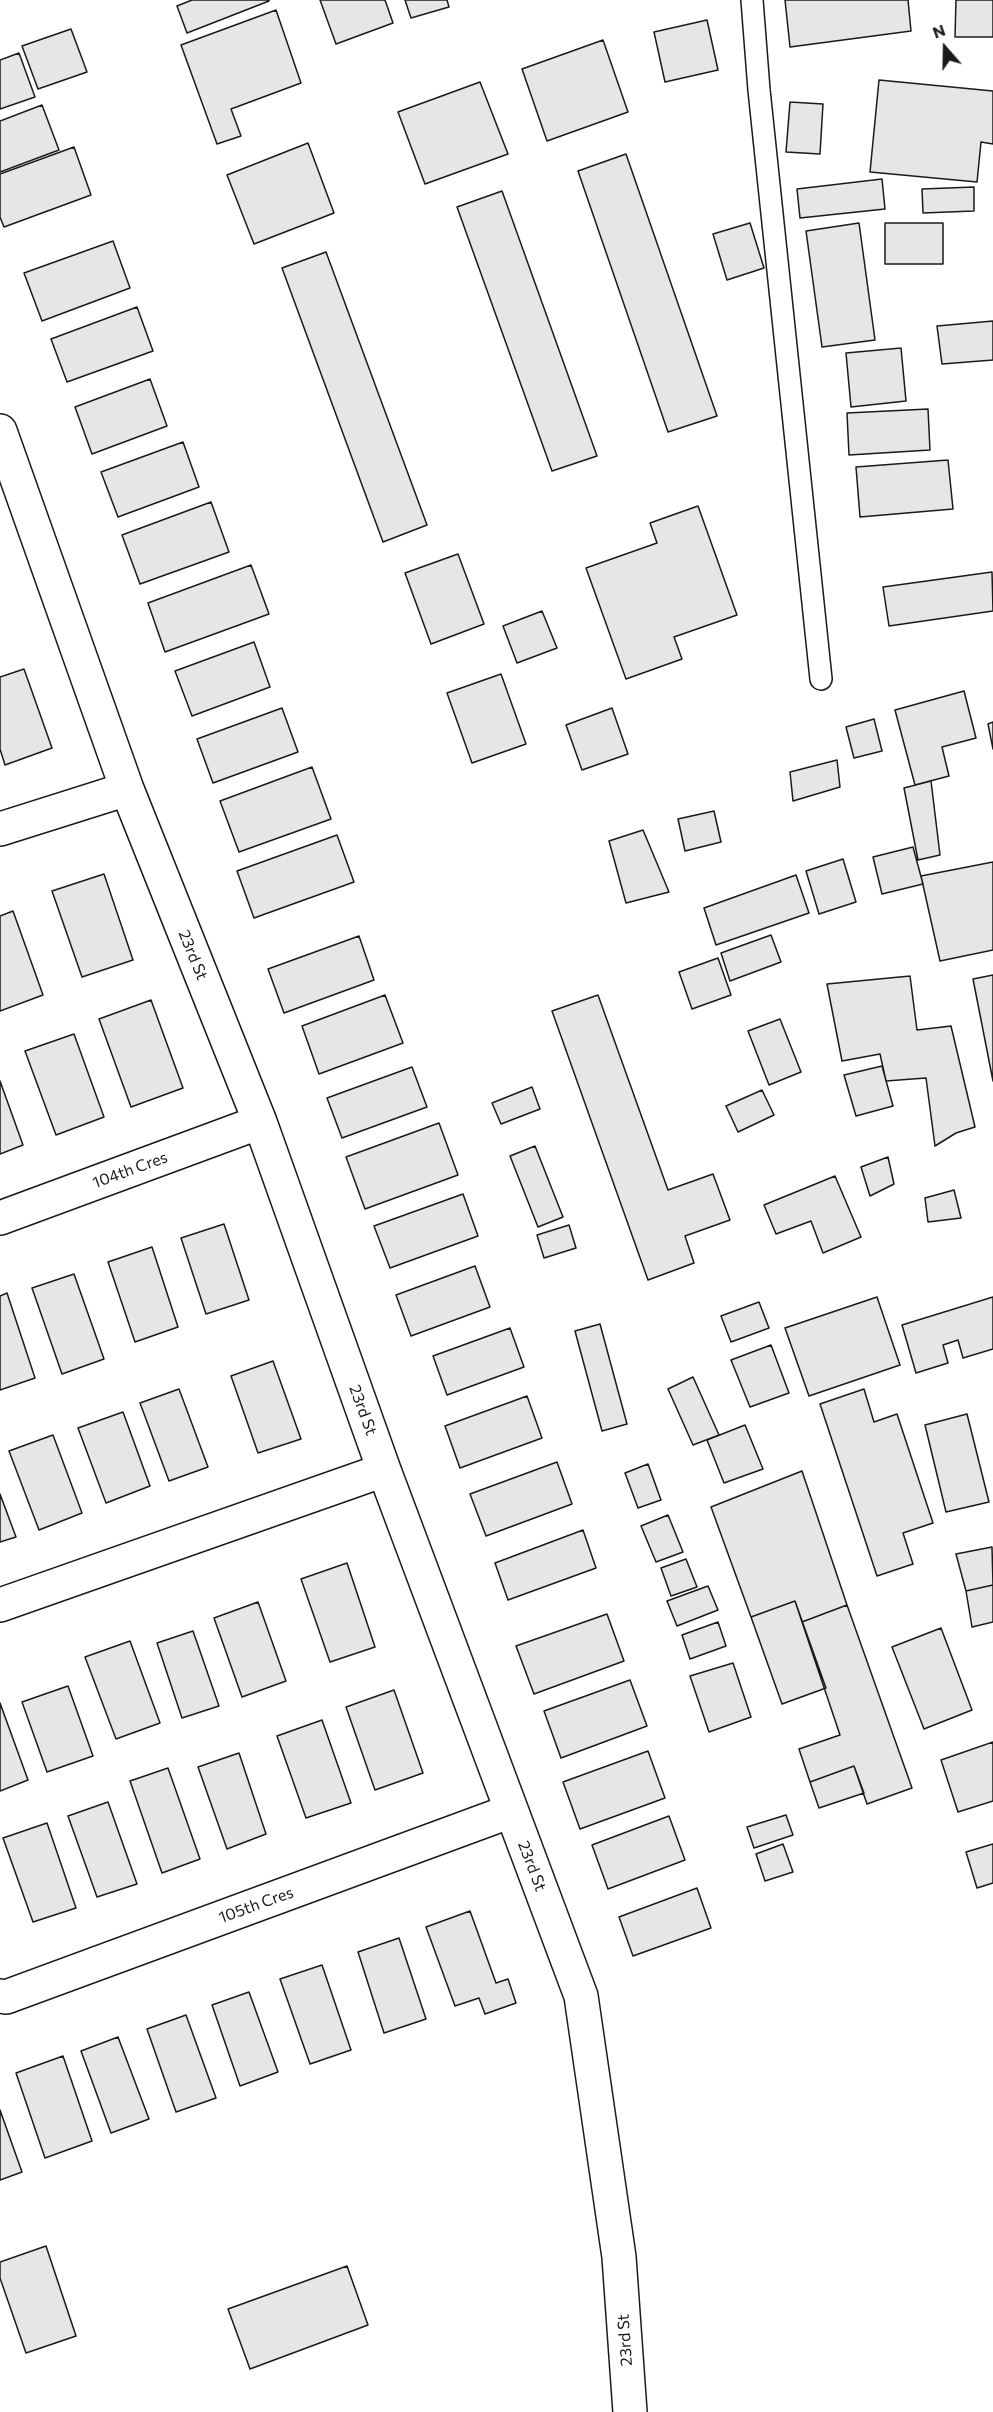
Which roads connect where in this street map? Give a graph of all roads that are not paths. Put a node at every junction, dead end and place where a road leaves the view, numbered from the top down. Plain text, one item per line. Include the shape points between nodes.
1 (752, 0) edge
2 (2, 443) edge
3 (821, 679) dead end
4 (127, 789) junction
5 (0, 829) edge
6 (260, 1122) junction
7 (0, 1218) edge
8 (384, 1470) junction
9 (0, 1605) edge
10 (511, 1811) junction
11 (0, 1996) edge
12 (630, 2412) edge

1 - 3 lane
2 - 4 street, 23rd St
4 - 5 street
4 - 6 street, 23rd St
6 - 7 street, 104th Cres
6 - 8 street, 23rd St
8 - 9 street
8 - 10 street, 23rd St
10 - 11 street, 105th Cres
10 - 12 street, 23rd St via 581,1996 619,2257

